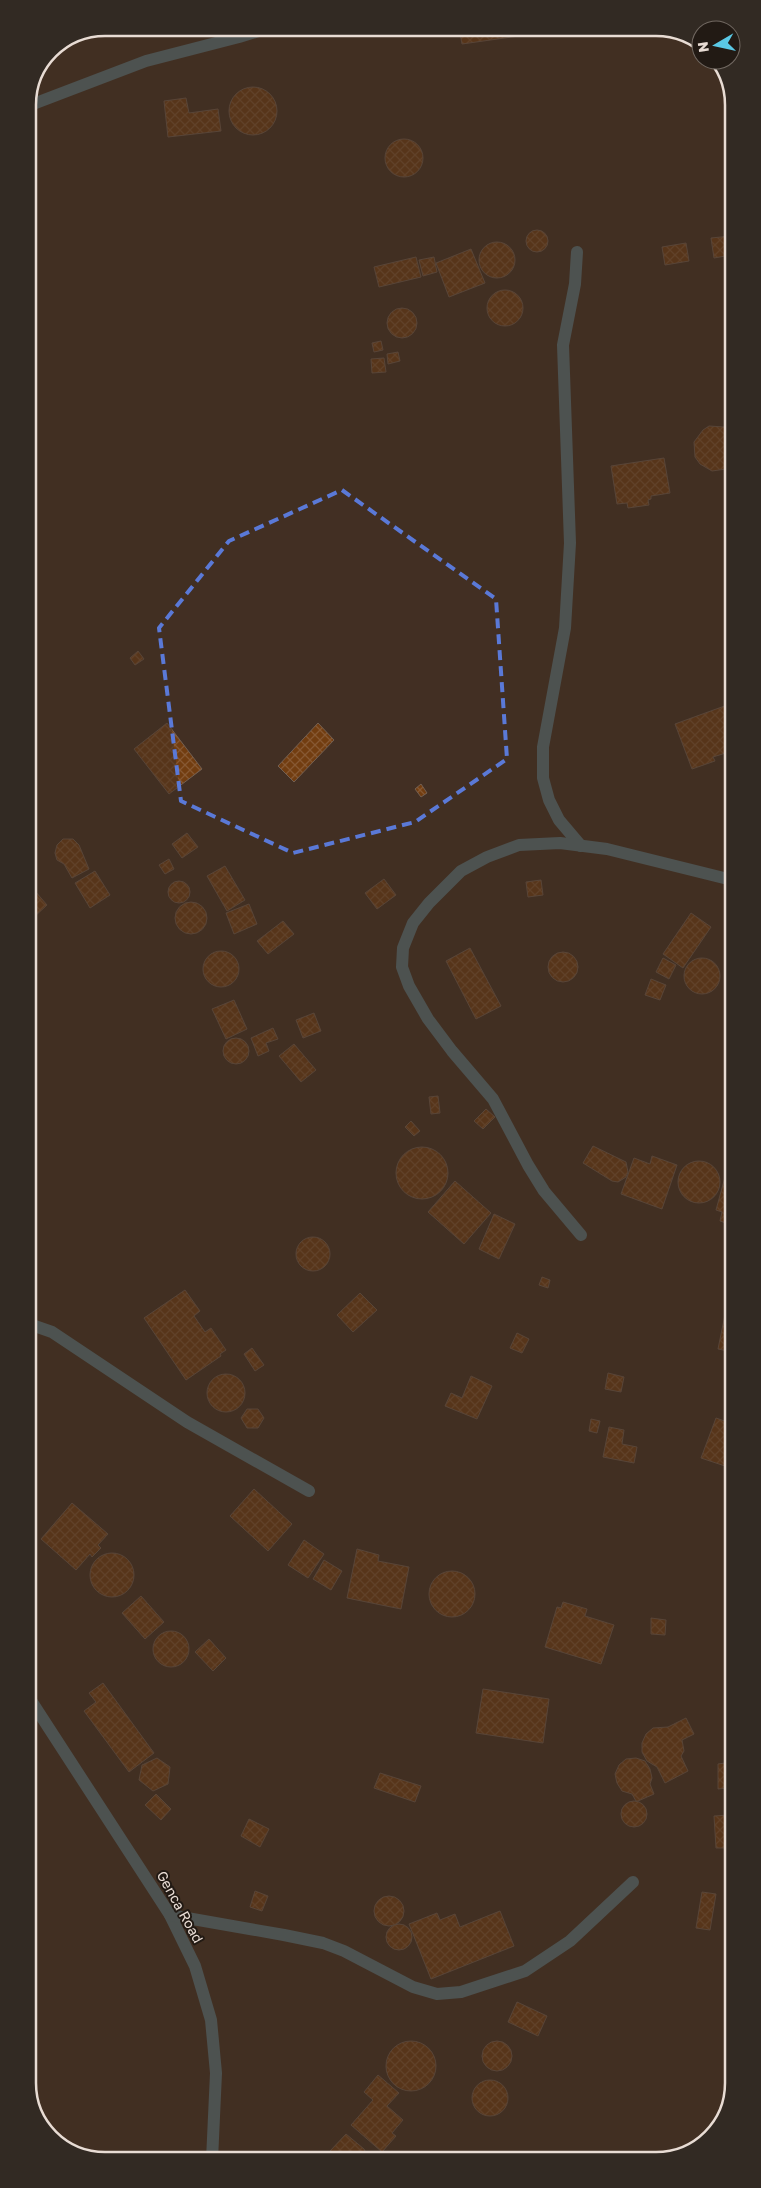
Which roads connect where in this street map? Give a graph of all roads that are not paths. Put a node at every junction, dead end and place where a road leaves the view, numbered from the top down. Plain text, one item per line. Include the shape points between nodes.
1 (242, 36) edge
2 (36, 103) edge
3 (577, 252) dead end
4 (581, 846) junction
5 (725, 878) edge
6 (581, 1235) dead end
7 (36, 1326) edge
8 (309, 1491) dead end
9 (36, 1708) edge
10 (633, 1882) dead end
11 (170, 1915) junction
12 (212, 2152) edge

1 - 2 street via 146,61
3 - 4 street via 575,284 563,345 570,544 565,628 543,747 543,778 559,820
4 - 5 street via 606,849
4 - 6 street via 560,843 519,845 461,871 413,923 403,948 402,967 428,1019 494,1099 544,1191
7 - 8 street via 52,1332 187,1422
9 - 11 street, Genca Road
10 - 11 street via 570,1941 525,1971 461,1992 438,1994 412,1987 323,1943
11 - 12 street, Genca Road via 195,1966 211,2020 216,2073

